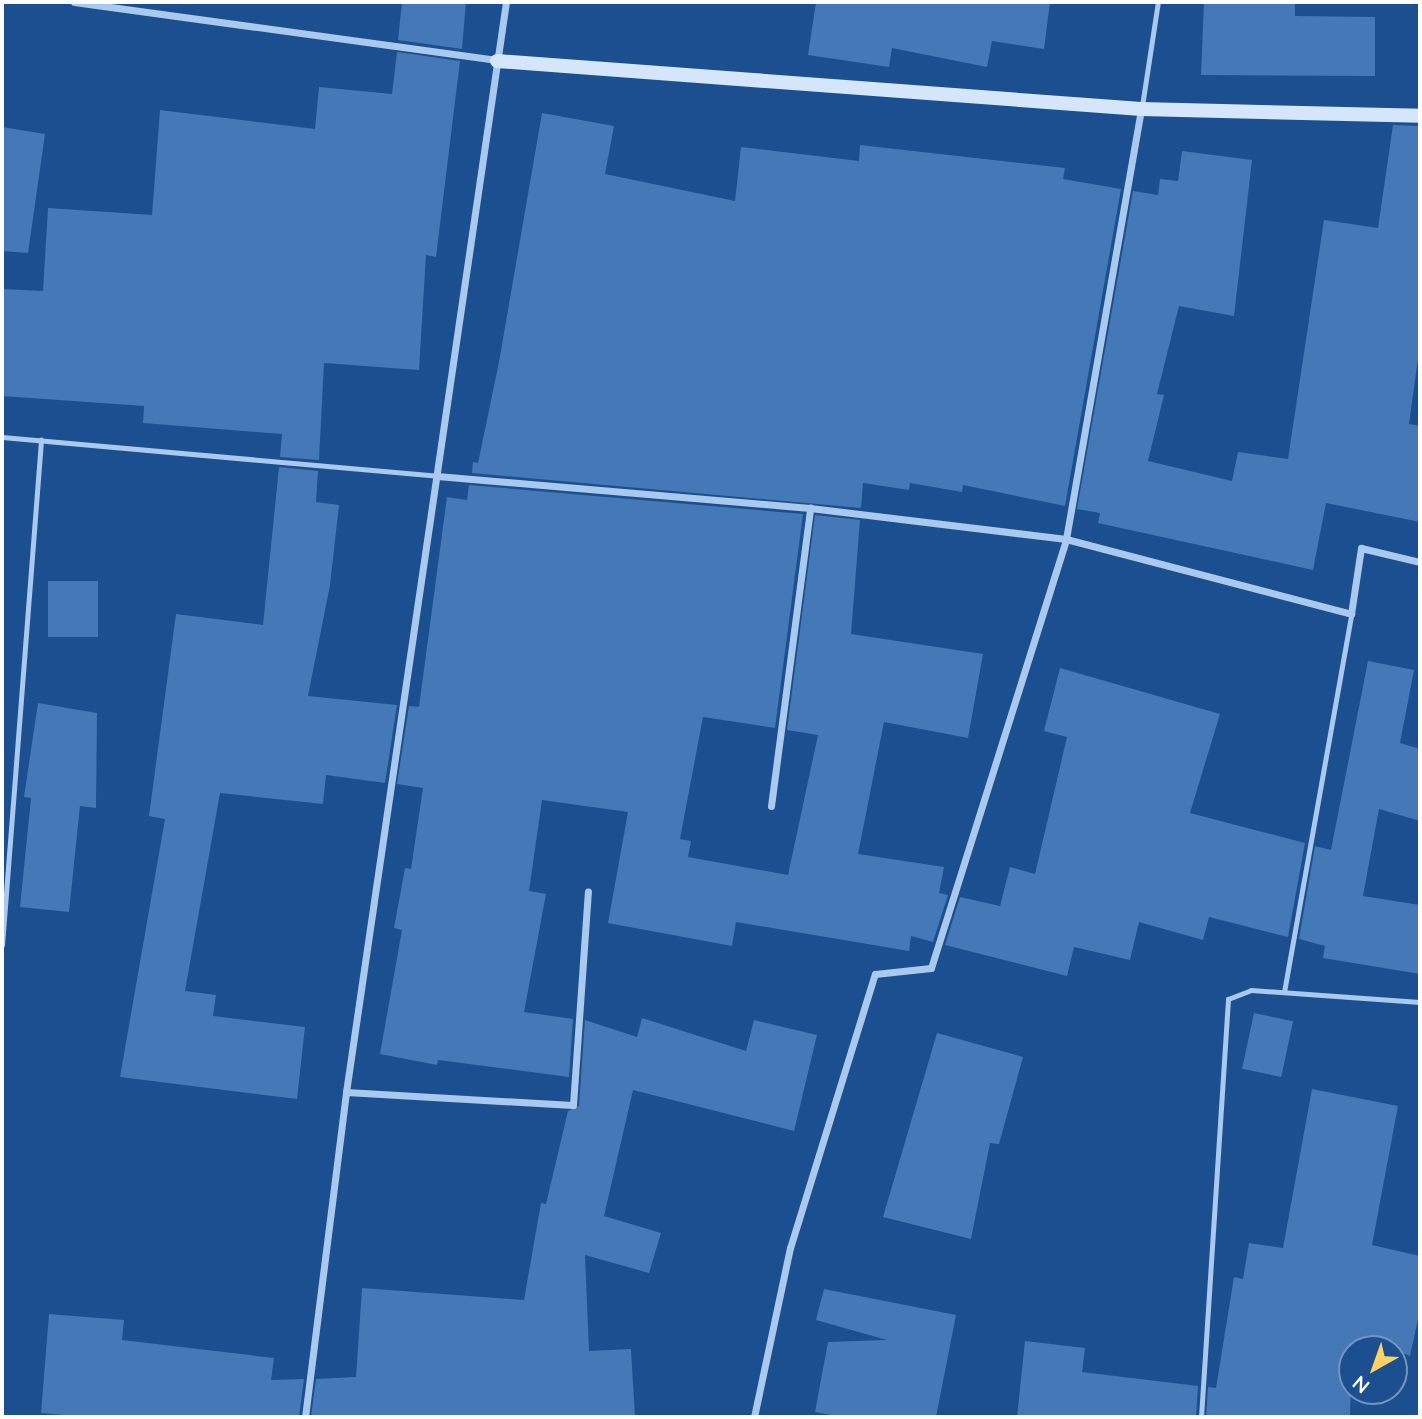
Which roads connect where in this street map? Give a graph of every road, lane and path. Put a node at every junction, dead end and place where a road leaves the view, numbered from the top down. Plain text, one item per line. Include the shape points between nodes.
1 (74, 2) edge
2 (506, 2) edge
3 (1158, 2) edge
4 (497, 61) junction
5 (1141, 109) junction
6 (1420, 116) edge
7 (2, 437) edge
8 (41, 440) junction
9 (437, 476) junction
10 (810, 508) junction
11 (1066, 539) junction
12 (1420, 562) edge
13 (1351, 614) junction
14 (771, 806) dead end
15 (588, 892) dead end
16 (2, 945) edge
17 (1284, 992) junction
18 (1420, 1002) edge
19 (346, 1092) junction
20 (305, 1417) edge
21 (754, 1417) edge
22 (1201, 1417) edge

1 - 4 street
2 - 4 street
3 - 5 lane
4 - 5 street
4 - 9 street
5 - 6 street
5 - 11 street
7 - 8 lane
8 - 9 lane
8 - 16 lane
9 - 10 street
9 - 19 street
10 - 11 street
10 - 14 street
11 - 13 street
11 - 21 street via 931,968 875,974 790,1248
12 - 13 street via 1361,548
13 - 17 lane
15 - 19 street via 573,1105
17 - 18 lane
17 - 22 lane via 1251,990 1228,999
19 - 20 street

